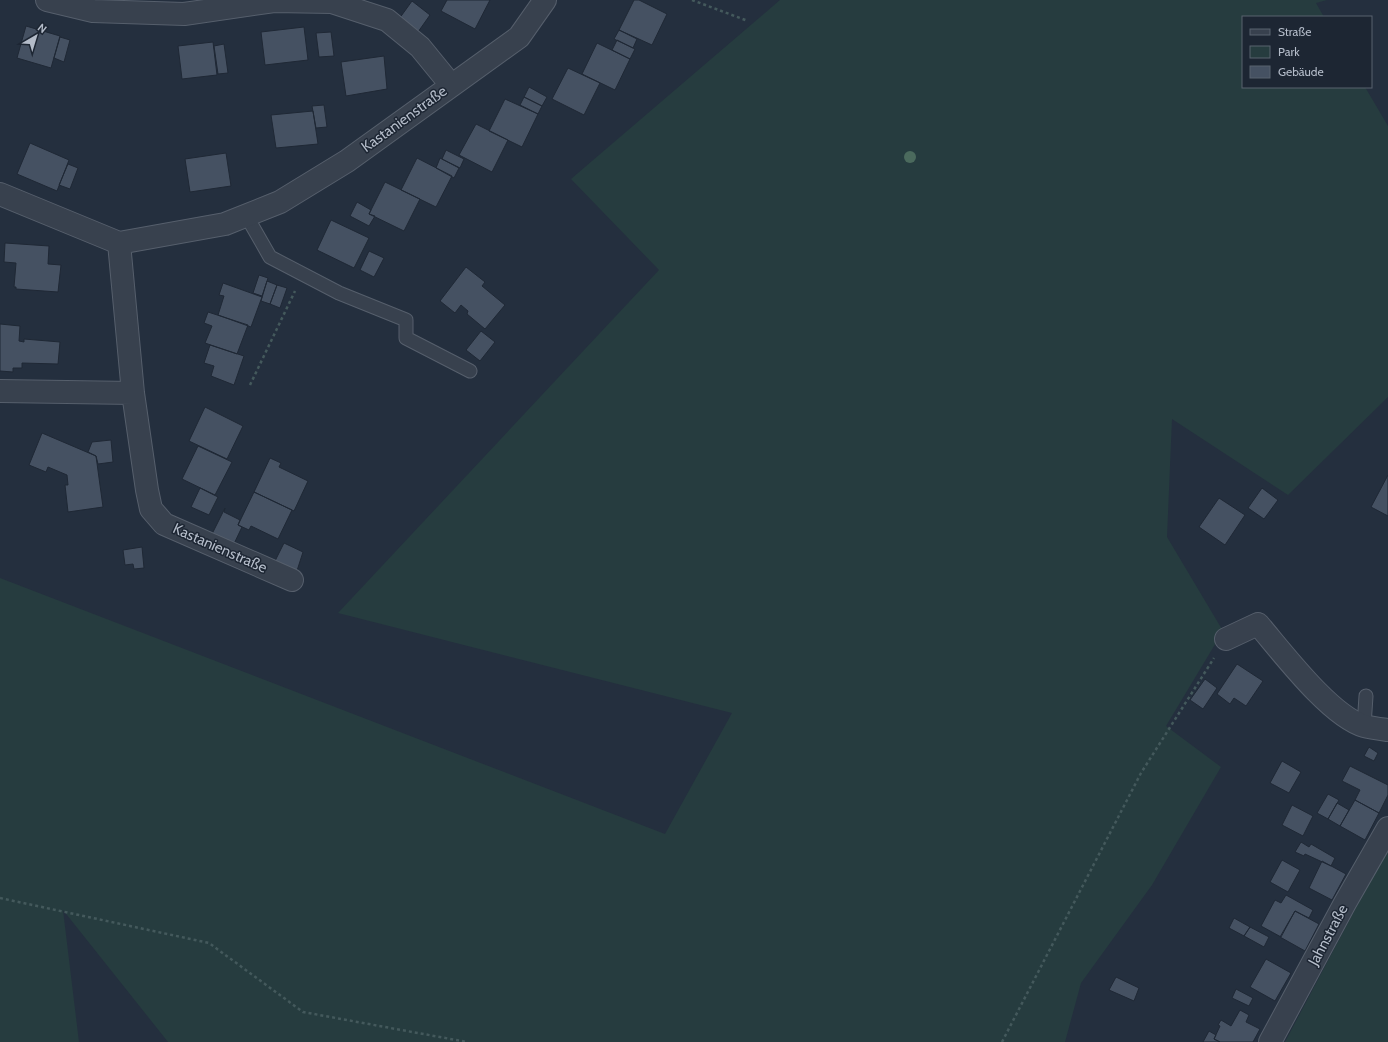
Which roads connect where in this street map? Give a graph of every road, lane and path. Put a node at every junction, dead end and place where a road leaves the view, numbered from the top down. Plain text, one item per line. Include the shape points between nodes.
1 (47, 0) edge
2 (545, 0) edge
3 (692, 0) edge
4 (748, 21) dead end
5 (451, 85) junction
6 (0, 194) edge
7 (246, 215) junction
8 (119, 243) junction
9 (303, 275) junction
10 (470, 371) dead end
11 (250, 385) dead end
12 (0, 391) edge
13 (133, 393) junction
14 (292, 580) dead end
15 (1226, 639) joint
16 (1366, 696) dead end
17 (1364, 726) junction
18 (1388, 730) edge
19 (1388, 828) edge
20 (0, 898) edge
21 (467, 1042) edge
22 (1002, 1042) edge
23 (1270, 1042) edge

1 - 5 street via 93,11 184,14 274,1 332,2 387,20 420,47
2 - 5 street, Kastanienstraße via 519,37
3 - 4 path
5 - 7 street, Kastanienstraße via 347,161 280,202
6 - 8 street
7 - 8 street, Kastanienstraße via 225,224
7 - 9 lane via 270,257
8 - 13 street, Kastanienstraße
9 - 10 lane via 339,293 406,320 406,338
9 - 11 path
12 - 13 street
13 - 14 street, Kastanienstraße via 151,509 164,524
15 - 17 street via 1258,624 1328,704
15 - 22 path via 1141,773
16 - 17 lane
17 - 18 street
19 - 23 street, Jahnstraße
20 - 21 path via 209,943 303,1012

